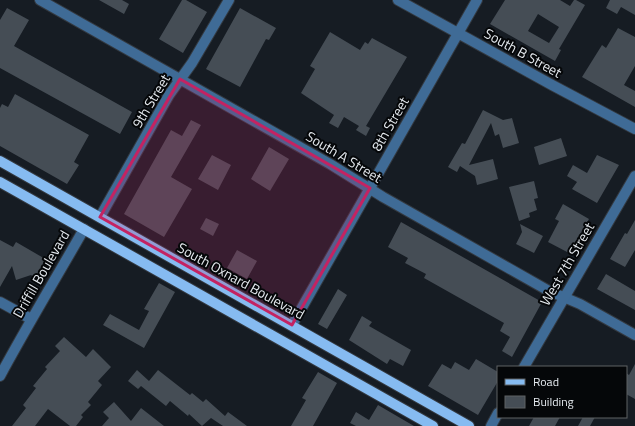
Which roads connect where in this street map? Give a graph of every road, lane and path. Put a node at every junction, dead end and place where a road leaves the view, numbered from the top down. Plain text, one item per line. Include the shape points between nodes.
1 (40, 0) edge
2 (229, 0) edge
3 (398, 0) edge
4 (477, 0) edge
5 (458, 33) junction
6 (180, 79) junction
7 (635, 129) edge
8 (0, 161) edge
9 (635, 176) edge
10 (0, 182) edge
11 (370, 188) junction
12 (100, 217) junction
13 (84, 229) junction
14 (564, 298) junction
15 (0, 302) edge
16 (30, 319) junction
17 (292, 325) junction
18 (635, 335) edge
19 (525, 366) edge
20 (0, 376) edge
21 (497, 415) edge
22 (433, 426) edge
23 (469, 426) edge
24 (491, 426) edge

1 - 6 street, South A Street
2 - 6 street, 9th Street
3 - 5 street, South B Street
4 - 5 street, 8th Street
5 - 7 street, South B Street
5 - 11 street, 8th Street
6 - 11 street, South A Street
6 - 12 street, 9th Street
8 - 12 main road, South Oxnard Boulevard
9 - 14 street, West 7th Street
10 - 13 main road
11 - 14 street, South A Street
11 - 17 street, 8th Street
12 - 13 main road
12 - 17 main road, South Oxnard Boulevard
13 - 16 street, Driffill Boulevard via 44,300
13 - 22 main road
14 - 18 street, South A Street via 580,304
14 - 19 street, West 7th Street
15 - 16 street
16 - 20 street, Driffill Boulevard
17 - 23 main road, South Oxnard Boulevard
21 - 24 street

